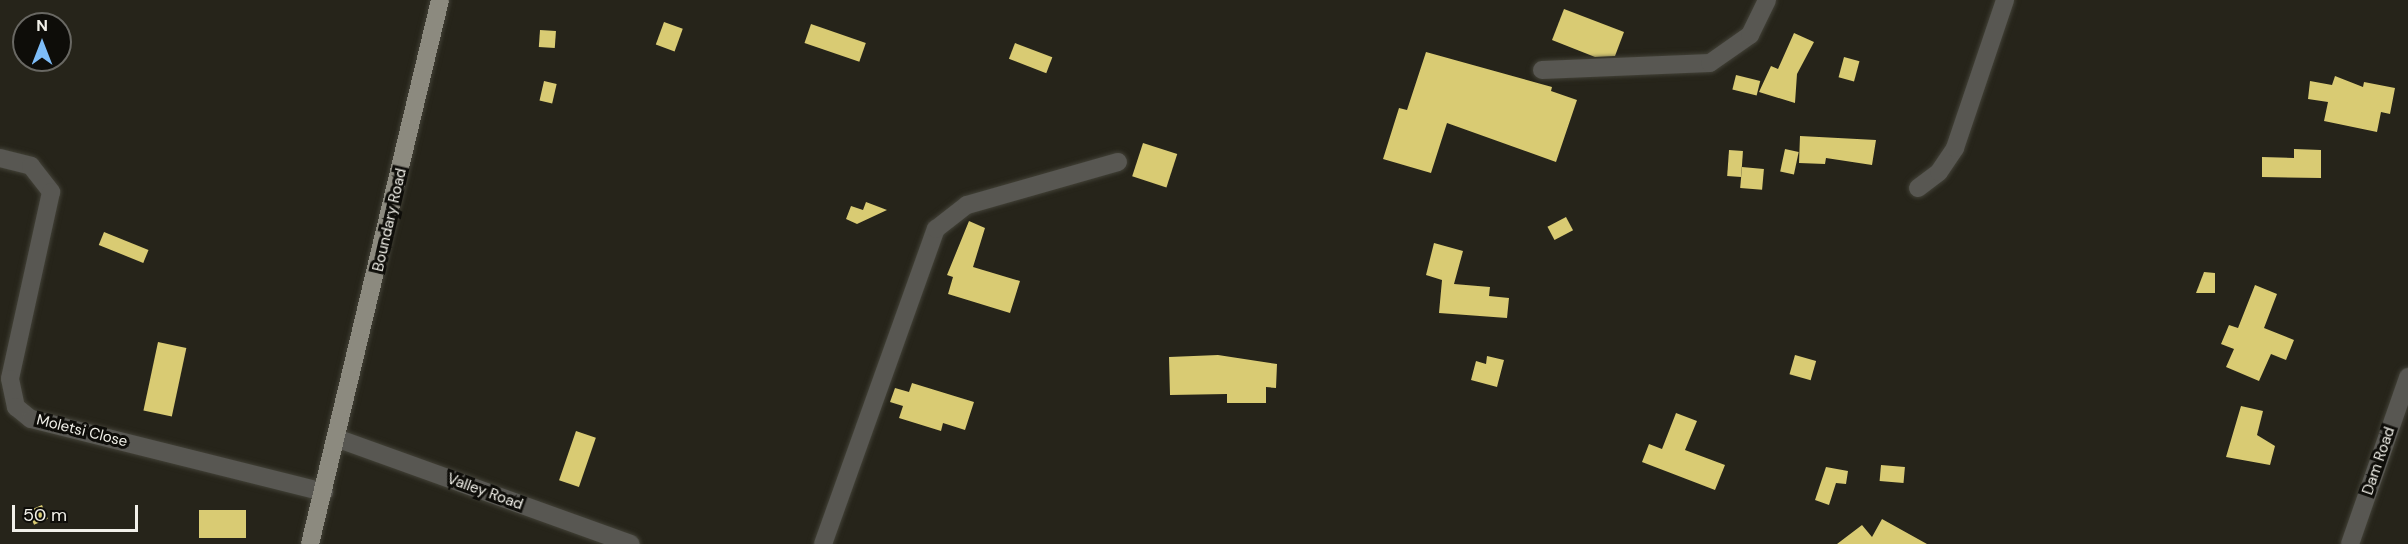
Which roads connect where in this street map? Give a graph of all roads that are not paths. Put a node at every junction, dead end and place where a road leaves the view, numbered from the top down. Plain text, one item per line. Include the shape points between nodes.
1 (440, 0) edge
2 (1767, 0) edge
3 (2005, 0) edge
4 (1542, 70) dead end
5 (0, 158) edge
6 (1118, 162) dead end
7 (1918, 188) dead end
8 (2408, 377) edge
9 (339, 439) junction
10 (324, 492) junction
11 (310, 544) edge
12 (631, 544) edge
13 (823, 544) edge
14 (2350, 544) edge

1 - 9 main road, Boundary Road
2 - 4 street via 1750,35 1710,63
3 - 7 street via 1955,148 1939,172
5 - 10 street, Moletsi Close via 31,166 51,192 10,379 16,407 31,419
6 - 13 street via 967,205 936,229
8 - 14 street, Dam Road
9 - 10 main road, Boundary Road
9 - 12 street, Valley Road
10 - 11 main road, Boundary Road

